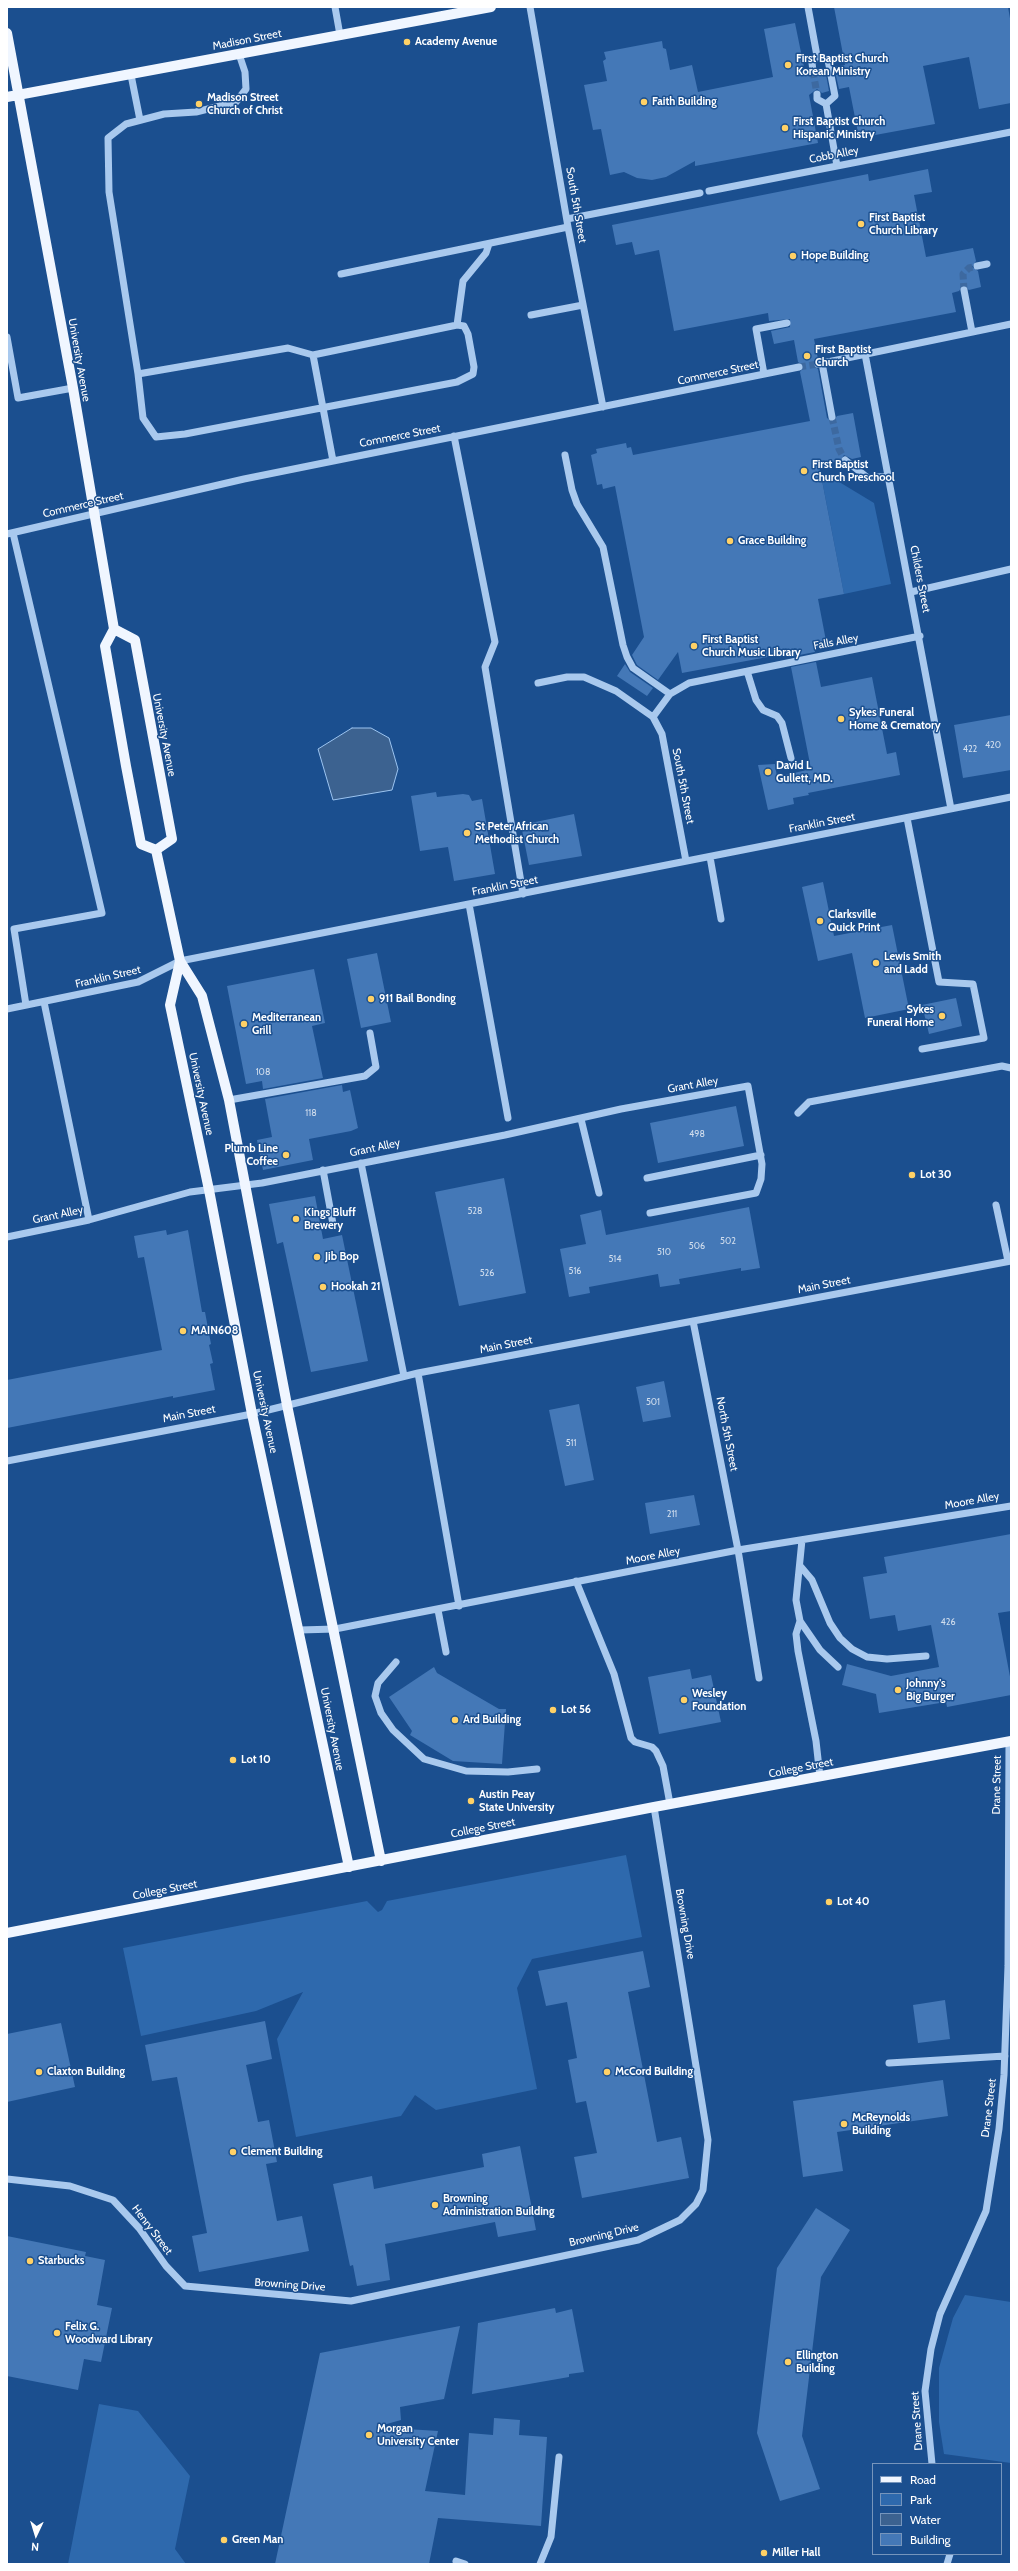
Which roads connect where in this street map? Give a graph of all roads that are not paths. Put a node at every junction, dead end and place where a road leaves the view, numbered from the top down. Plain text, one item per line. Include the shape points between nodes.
1 (334, 7) edge
2 (491, 7) edge
3 (530, 7) edge
4 (808, 7) edge
5 (7, 33) edge
6 (340, 35) junction
7 (239, 54) junction
8 (818, 56) junction
9 (813, 71) tunnel mouth
10 (131, 75) junction
11 (816, 94) tunnel mouth
12 (18, 95) junction
13 (7, 97) edge
14 (826, 104) junction
15 (140, 120) junction
16 (1011, 132) edge
17 (837, 166) junction
18 (709, 191) dead end
19 (700, 193) dead end
20 (567, 219) junction
21 (568, 227) junction
22 (489, 244) junction
23 (987, 264) dead end
24 (976, 266) tunnel mouth
25 (341, 274) dead end
26 (964, 290) tunnel mouth
27 (583, 305) junction
28 (531, 315) dead end
29 (787, 323) dead end
30 (1011, 324) edge
31 (457, 325) junction
32 (972, 332) junction
33 (7, 337) edge
34 (864, 354) junction
35 (314, 355) junction
36 (799, 367) tunnel mouth
37 (138, 374) junction
38 (764, 374) junction
39 (73, 388) junction
40 (324, 406) junction
41 (603, 407) junction
42 (832, 417) tunnel mouth
43 (454, 436) junction
44 (565, 455) dead end
45 (844, 460) tunnel mouth
46 (333, 461) junction
47 (888, 476) junction
48 (94, 514) junction
49 (10, 534) edge
50 (1011, 569) edge
51 (911, 592) junction
52 (114, 629) junction
53 (920, 636) junction
54 (747, 671) junction
55 (538, 683) dead end
56 (670, 694) junction
57 (653, 717) junction
58 (791, 758) dead end
59 (1011, 797) edge
60 (951, 809) junction
61 (907, 818) junction
62 (156, 850) junction
63 (710, 857) junction
64 (686, 861) junction
65 (523, 894) junction
66 (468, 904) junction
67 (721, 919) dead end
68 (180, 961) junction
69 (44, 1002) junction
70 (26, 1005) junction
71 (7, 1009) edge
72 (370, 1034) dead end
73 (922, 1049) dead end
74 (1011, 1068) edge
75 (229, 1100) junction
76 (798, 1112) dead end
77 (508, 1118) dead end
78 (581, 1119) junction
79 (761, 1155) junction
80 (361, 1163) junction
81 (323, 1170) junction
82 (647, 1178) dead end
83 (245, 1184) junction
84 (209, 1190) junction
85 (599, 1193) dead end
86 (996, 1205) dead end
87 (650, 1213) dead end
88 (89, 1220) junction
89 (333, 1224) dead end
90 (7, 1237) edge
91 (1010, 1261) edge
92 (693, 1321) junction
93 (418, 1373) junction
94 (404, 1376) junction
95 (287, 1405) junction
96 (252, 1414) junction
97 (7, 1461) edge
98 (1011, 1506) edge
99 (802, 1540) junction
100 (738, 1550) junction
101 (801, 1567) junction
102 (576, 1581) junction
103 (459, 1606) junction
104 (438, 1610) junction
105 (800, 1622) junction
106 (335, 1629) junction
107 (300, 1630) junction
108 (446, 1652) dead end
109 (926, 1656) dead end
110 (396, 1662) dead end
111 (838, 1667) dead end
112 (759, 1678) dead end
113 (1010, 1742) edge
114 (537, 1769) dead end
115 (820, 1777) junction
116 (670, 1804) junction
117 (654, 1807) junction
118 (381, 1861) junction
119 (349, 1867) junction
120 (7, 1933) edge
121 (1005, 2056) junction
122 (889, 2063) dead end
123 (1008, 2074) edge
124 (7, 2180) edge
125 (166, 2266) joint
126 (558, 2457) dead end
127 (932, 2463) edge
128 (456, 2561) dead end
129 (465, 2564) edge
130 (540, 2564) edge

1 - 6 street
2 - 6 main road, Madison Street
3 - 20 street, South 5th Street
4 - 8 street
5 - 12 main road, University Avenue
6 - 7 main road, Madison Street
7 - 10 main road, Madison Street
7 - 15 street via 245,72 246,89 236,102 196,112 164,114
8 - 9 street via 812,63
8 - 14 street via 828,60 835,96
10 - 12 main road, Madison Street
10 - 15 street
11 - 14 street via 817,99
12 - 13 main road, Madison Street
12 - 39 main road, University Avenue
14 - 17 street
15 - 37 street via 126,124 108,138 107,159 108,192
16 - 17 street, Cobb Alley
17 - 18 street, Cobb Alley
19 - 20 street
20 - 21 street, South 5th Street
21 - 22 street
21 - 27 street, South 5th Street
22 - 25 street
22 - 31 street via 486,253 463,281
23 - 24 street
26 - 32 street
27 - 28 street
27 - 41 street, South 5th Street
29 - 38 street via 756,329
30 - 32 street
31 - 35 street
31 - 40 street via 464,326 468,334 474,367 473,374 467,379
32 - 34 street
33 - 39 street via 18,398
34 - 42 street via 820,363
34 - 47 street, Childers Street
35 - 37 street via 288,348
35 - 40 street
36 - 38 street, Commerce Street
37 - 40 street via 143,418 156,437 185,434
38 - 41 street, Commerce Street
39 - 48 main road, University Avenue
40 - 46 street
41 - 43 street, Commerce Street
43 - 46 street, Commerce Street
43 - 65 street via 495,642 485,667
44 - 56 street via 577,504 603,547 622,644 627,656 633,668
45 - 47 street via 868,478
46 - 48 street, Commerce Street
47 - 51 street, Childers Street
48 - 49 street, Commerce Street
48 - 52 main road, University Avenue
49 - 70 street via 102,913 14,929
50 - 51 street
51 - 53 street, Childers Street
52 - 62 main road via 105,646 126,766 141,844
52 - 62 main road, University Avenue via 135,640 172,839
53 - 54 street, Falls Alley
53 - 60 street, Childers Street
54 - 56 street, Falls Alley via 689,683
54 - 58 street via 756,700 763,710 777,716 782,723
55 - 57 street via 584,676 616,691
56 - 57 street, Falls Alley
57 - 64 street, South 5th Street via 662,734
59 - 60 street, Franklin Street
60 - 61 street, Franklin Street
61 - 63 street, Franklin Street
61 - 73 street via 939,982 973,984 984,1038
62 - 68 main road, University Avenue
63 - 64 street, Franklin Street
63 - 67 street
64 - 65 street, Franklin Street
65 - 66 street, Franklin Street
66 - 68 street, Franklin Street
66 - 77 street
68 - 69 street, Franklin Street via 143,981
68 - 75 main road, University Avenue via 202,996
68 - 84 main road, University Avenue via 170,1005
69 - 70 street, Franklin Street
69 - 88 street
70 - 71 street, Franklin Street
72 - 75 street via 376,1067 365,1076
74 - 76 street via 1002,1066 809,1102
75 - 83 main road, University Avenue
78 - 79 street, Grant Alley via 748,1086
78 - 80 street, Grant Alley
78 - 85 street
79 - 82 street
79 - 87 street via 762,1172 756,1193
80 - 81 street, Grant Alley
80 - 94 street
81 - 83 street, Grant Alley
81 - 89 street
83 - 84 street, Grant Alley
83 - 95 main road, University Avenue
84 - 88 street, Grant Alley via 190,1192
84 - 96 main road, University Avenue
86 - 91 street
88 - 90 street, Grant Alley
91 - 92 street, Main Street
92 - 93 street, Main Street
92 - 100 street, North 5th Street
93 - 94 street, Main Street
93 - 103 street
94 - 95 street, Main Street
95 - 96 street, Main Street
95 - 106 main road, University Avenue
96 - 97 street, Main Street
96 - 107 main road, University Avenue
98 - 99 street, Moore Alley
99 - 100 street, Moore Alley
99 - 101 street
100 - 102 street, Moore Alley
100 - 112 street, North 5th Street
101 - 105 street via 796,1600
101 - 109 street via 812,1580 830,1623 840,1638 852,1649 867,1657 887,1659
102 - 103 street, Moore Alley
102 - 116 street via 614,1674 630,1738 656,1751 663,1766
103 - 104 street, Moore Alley
104 - 106 street, Moore Alley
104 - 108 street
105 - 111 street via 820,1650
105 - 115 street via 796,1634 798,1651 816,1741
106 - 107 street, Moore Alley
106 - 118 main road, University Avenue
107 - 119 main road, University Avenue
110 - 114 street via 378,1684 376,1696 381,1713 393,1730 424,1759 466,1771 508,1772
113 - 115 main road, College Street
113 - 121 street, Drane Street
115 - 116 main road, College Street
116 - 117 main road, College Street
117 - 118 main road, College Street
117 - 125 street, Browning Drive via 708,2140 703,2190 696,2204 680,2220 638,2240 351,2301 196,2289 185,2286
118 - 119 main road, College Street
119 - 120 main road, College Street
121 - 122 street
121 - 123 street, Drane Street
123 - 127 street, Drane Street via 986,2211 946,2300 931,2349 925,2391
124 - 125 street, Henry Street via 70,2186 113,2200 139,2228
126 - 130 street via 551,2537
128 - 129 street

